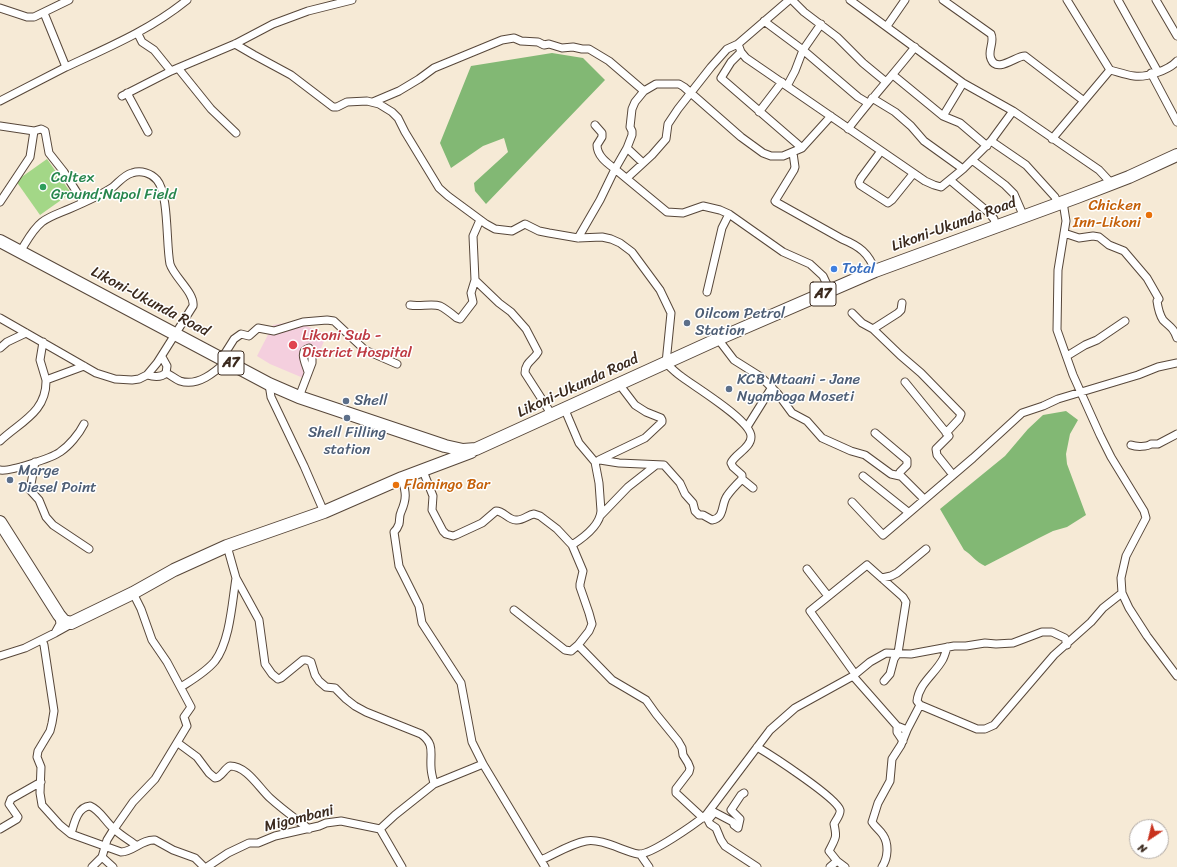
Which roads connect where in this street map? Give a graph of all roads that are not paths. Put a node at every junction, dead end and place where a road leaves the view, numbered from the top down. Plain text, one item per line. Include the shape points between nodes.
1 (69, 0) edge
2 (188, 0) edge
3 (352, 0) edge
4 (788, 0) edge
5 (792, 0) edge
6 (850, 0) edge
7 (905, 0) edge
8 (943, 0) edge
9 (1067, 0) edge
10 (1118, 0) edge
11 (1156, 0) edge
12 (0, 8) edge
13 (44, 13) junction
14 (764, 21) junction
15 (821, 24) junction
16 (887, 26) junction
17 (138, 34) junction
18 (1177, 36) edge
19 (235, 44) junction
20 (738, 44) junction
21 (915, 47) junction
22 (803, 50) junction
23 (741, 52) junction
24 (1177, 61) edge
25 (66, 67) junction
26 (175, 69) junction
27 (1110, 70) junction
28 (1155, 73) junction
29 (893, 76) junction
30 (886, 82) junction
31 (963, 83) junction
32 (785, 84) junction
33 (644, 91) junction
34 (692, 92) junction
35 (870, 100) junction
36 (0, 101) edge
37 (1084, 101) junction
38 (373, 102) junction
39 (1013, 111) junction
40 (760, 112) junction
41 (830, 116) junction
42 (943, 116) junction
43 (1177, 122) edge
44 (595, 125) dead end
45 (0, 126) edge
46 (848, 129) junction
47 (34, 131) junction
48 (148, 132) dead end
49 (236, 133) dead end
50 (1052, 139) junction
51 (989, 144) junction
52 (627, 148) junction
53 (802, 148) junction
54 (880, 151) junction
55 (793, 153) junction
56 (1177, 155) edge
57 (972, 160) junction
58 (643, 163) junction
59 (615, 169) junction
60 (963, 169) junction
61 (913, 174) junction
62 (627, 178) junction
63 (950, 180) junction
64 (1112, 184) junction
65 (0, 202) edge
66 (83, 202) junction
67 (1060, 203) junction
68 (728, 214) junction
69 (1024, 217) junction
70 (480, 220) junction
71 (996, 227) junction
72 (1064, 233) junction
73 (578, 238) junction
74 (0, 240) edge
75 (20, 252) junction
76 (875, 271) junction
77 (475, 280) junction
78 (830, 291) junction
79 (707, 292) dead end
80 (902, 303) dead end
81 (410, 305) dead end
82 (852, 313) dead end
83 (0, 318) edge
84 (1125, 321) dead end
85 (873, 329) junction
86 (26, 333) junction
87 (176, 334) junction
88 (1177, 338) edge
89 (718, 339) junction
90 (43, 342) junction
91 (0, 348) edge
92 (1067, 356) junction
93 (162, 357) junction
94 (225, 360) junction
95 (666, 363) junction
96 (1177, 363) edge
97 (397, 364) dead end
98 (84, 366) junction
99 (308, 372) dead end
100 (166, 373) junction
101 (147, 375) junction
102 (46, 380) junction
103 (905, 382) dead end
104 (269, 384) junction
105 (619, 384) junction
106 (772, 387) junction
107 (1082, 392) junction
108 (299, 397) junction
109 (565, 410) junction
110 (552, 415) junction
111 (84, 424) dead end
112 (747, 427) junction
113 (875, 433) dead end
114 (946, 433) junction
115 (1177, 434) edge
116 (0, 441) edge
117 (440, 444) junction
118 (1131, 445) dead end
119 (476, 449) junction
120 (598, 461) junction
121 (35, 462) junction
122 (444, 462) junction
123 (656, 465) junction
124 (0, 470) edge
125 (423, 471) junction
126 (953, 475) junction
127 (863, 476) dead end
128 (900, 476) junction
129 (402, 478) junction
130 (742, 479) junction
131 (752, 488) dead end
132 (924, 499) junction
133 (852, 502) dead end
134 (324, 512) junction
135 (908, 512) junction
136 (601, 515) junction
137 (0, 522) edge
138 (572, 545) junction
139 (227, 546) junction
140 (89, 549) dead end
141 (926, 550) dead end
142 (807, 570) dead end
143 (236, 578) junction
144 (882, 578) junction
145 (1122, 592) junction
146 (133, 593) junction
147 (828, 596) junction
148 (514, 610) dead end
149 (58, 615) junction
150 (75, 622) junction
151 (55, 633) junction
152 (42, 640) junction
153 (578, 645) junction
154 (1067, 645) junction
155 (948, 647) junction
156 (898, 653) junction
157 (0, 656) edge
158 (854, 675) junction
159 (1177, 676) edge
160 (884, 681) dead end
161 (181, 687) junction
162 (920, 705) junction
163 (897, 726) junction
164 (907, 730) junction
165 (903, 741) junction
166 (178, 743) junction
167 (757, 747) junction
168 (483, 764) junction
169 (41, 782) junction
170 (434, 784) junction
171 (744, 793) dead end
172 (712, 812) junction
173 (703, 818) junction
174 (0, 829) edge
175 (309, 829) junction
176 (380, 829) junction
177 (114, 830) junction
178 (71, 834) junction
179 (136, 846) junction
180 (105, 847) junction
181 (640, 854) junction
182 (102, 858) junction
183 (541, 860) junction
184 (837, 861) junction
185 (92, 867) edge
186 (113, 867) edge
187 (204, 867) edge
188 (207, 867) edge
189 (402, 867) edge
190 (545, 867) edge
191 (649, 867) edge
192 (757, 867) edge
193 (830, 867) edge
194 (846, 867) edge
195 (882, 867) edge

1 - 13 street
2 - 17 street
3 - 19 street via 291,17
4 - 14 street
5 - 15 street
6 - 16 street
7 - 16 street
8 - 37 street via 991,34 993,42 990,55 993,62 1007,64 1025,56
9 - 27 street
10 - 28 street
11 - 18 street
12 - 13 street via 31,17
13 - 25 street
14 - 20 street
14 - 22 street
15 - 22 street
15 - 30 street
16 - 21 street
17 - 25 street
17 - 26 street via 142,42
19 - 26 street
19 - 38 street via 291,75 333,107 347,102
20 - 23 street
20 - 34 street via 720,56
21 - 29 street
21 - 31 street
22 - 32 street via 795,71
22 - 35 street via 858,97
23 - 32 street via 758,67
23 - 40 street via 721,78
24 - 28 street
25 - 36 street
26 - 48 street via 125,94
26 - 49 street
27 - 28 street via 1140,77
27 - 37 street
28 - 43 street
29 - 30 street
29 - 42 street
30 - 35 street
31 - 39 street
31 - 42 street
32 - 40 street
32 - 41 street
33 - 34 street via 656,84 673,84 681,85
33 - 38 street via 609,61 589,49 562,48 514,38 502,40 434,68 419,80
33 - 52 street via 632,109 632,135
34 - 55 street via 741,137 763,153 771,156
34 - 58 street via 668,124 666,139
35 - 46 street
35 - 60 street via 895,112 924,141
37 - 50 street
38 - 70 street via 396,115 439,188
39 - 50 street
39 - 51 street
40 - 53 street
41 - 46 street
41 - 53 street
42 - 51 street via 960,123
44 - 59 street via 602,133 597,145 599,154
45 - 47 street
46 - 54 street
47 - 65 street via 30,157
47 - 66 street via 45,131 50,153
50 - 64 street via 1099,170
51 - 57 street
51 - 67 street via 1026,165
52 - 58 street
52 - 59 street
53 - 55 street
54 - 61 street
54 - 61 street via 861,178 860,185 888,203
55 - 76 street via 794,170 775,201 853,243 871,259
56 - 64 highway, Likoni-Ukunda Road / A7
57 - 60 street
57 - 69 street via 1014,194
58 - 62 street
59 - 62 street
59 - 73 street
60 - 63 street
61 - 63 street via 941,187
62 - 68 street via 667,212 683,213 703,206
63 - 71 street via 988,212
64 - 67 highway, Likoni-Ukunda Road / A7
66 - 75 street via 42,223
66 - 87 street via 111,188 130,173 152,175 159,182 171,265 194,303
67 - 69 highway, Likoni-Ukunda Road / A7
67 - 72 street via 1066,221
68 - 78 street via 783,252 810,264 823,276
68 - 79 street via 722,228
69 - 71 highway, Likoni-Ukunda Road / A7
70 - 73 street via 501,231 512,231 525,224 539,231
70 - 77 street via 474,236
71 - 76 highway, Likoni-Ukunda Road / A7
72 - 88 street via 1079,238 1099,237 1127,254 1152,285 1159,300 1157,301 1160,314 1176,333
72 - 92 street via 1058,270 1057,330
73 - 95 street via 602,237 620,244 632,252 660,290 671,315
74 - 75 highway, Likoni-Ukunda Road / A7
75 - 87 highway, Likoni-Ukunda Road / A7
76 - 78 highway, Likoni-Ukunda Road / A7
77 - 81 street via 471,292 473,302 460,318 440,306
77 - 110 street via 511,312 529,333 538,352 526,366 525,373
78 - 89 highway, Likoni-Ukunda Road / A7
80 - 85 street via 898,313
82 - 85 street
83 - 86 street
84 - 92 street
85 - 114 street via 962,414
86 - 90 street
86 - 91 street
87 - 93 street
87 - 94 highway, Likoni-Ukunda Road / A7
89 - 95 highway, Likoni-Ukunda Road / A7
89 - 106 street via 734,360
90 - 98 street
90 - 102 street via 40,360
92 - 107 street
93 - 100 street via 167,366
93 - 101 street
94 - 97 street via 234,339 241,334 249,336 258,328 274,331 303,322 327,320 339,324 365,350
94 - 100 street via 214,373 200,380 181,381
94 - 104 highway, Likoni-Ukunda Road / A7
95 - 105 highway, Likoni-Ukunda Road / A7
95 - 112 street
96 - 107 street
98 - 101 street via 115,379 139,379
98 - 102 street
99 - 108 street
100 - 101 street via 158,377
102 - 116 street via 46,388 38,408
103 - 114 street
104 - 108 highway, Likoni-Ukunda Road / A7
104 - 134 street via 271,397
105 - 109 highway, Likoni-Ukunda Road / A7
105 - 120 street via 635,405 661,418 662,422 645,438
106 - 112 street
106 - 128 street via 792,413 807,421 822,438 865,455 891,474
107 - 126 street via 1028,410 1018,416
107 - 145 street via 1111,458 1146,518 1126,556 1121,578
108 - 117 highway, Likoni-Ukunda Road / A7
109 - 110 highway, Likoni-Ukunda Road / A7
109 - 120 street via 579,443
110 - 119 highway, Likoni-Ukunda Road / A7
111 - 121 street via 79,433 59,453
112 - 130 street via 751,434 750,442 731,462 742,475
113 - 128 street via 907,460 908,463 900,472
114 - 126 street via 949,436 936,449 936,454
115 - 118 street via 1158,444
117 - 119 highway, Likoni-Ukunda Road / A7 via 459,449
117 - 122 highway via 451,452 450,458
119 - 122 highway, A7
120 - 123 street
120 - 136 street
121 - 124 street
121 - 140 street via 30,491 39,500 52,525
122 - 125 highway, A7
123 - 130 street via 662,464 668,468 692,502 695,511 712,520 716,520 722,513 724,501
123 - 136 street via 628,487
125 - 129 highway, A7
125 - 138 street via 433,496 433,512 443,531 450,536 456,536 482,523 496,511 517,520 534,514 540,516
126 - 132 street
127 - 135 street
128 - 132 street
129 - 134 highway, A7
129 - 168 street via 406,499 399,525 394,532 398,566 416,600 424,627 461,683 472,742
130 - 131 street
132 - 135 street
133 - 135 street via 883,535
134 - 139 highway, A7
136 - 138 street via 590,532
137 - 149 highway
138 - 153 street via 584,571 580,587 592,622 590,631
139 - 143 street
139 - 146 highway, A7 via 174,570
141 - 144 street via 897,573
142 - 147 street
143 - 161 street via 227,631 218,657
143 - 170 street via 259,620 266,664 272,674 281,678 303,660 308,660 315,675 326,687 335,688 366,712 427,738 432,751 431,769
144 - 147 street via 866,566
144 - 156 street via 905,600
145 - 154 street
145 - 159 street via 1143,630
146 - 150 highway, A7
146 - 161 street via 152,640
147 - 158 street via 810,612
148 - 153 street via 565,650 571,651
149 - 150 highway via 67,622
149 - 151 street via 60,624
150 - 151 street
151 - 152 street
152 - 157 street
152 - 169 street via 54,711 50,731 38,751
153 - 173 street via 612,680 646,700 672,733 682,748 690,768 676,793
154 - 155 street via 1066,638 1052,632 1042,632 1013,643
154 - 162 street via 1054,655 994,725 988,728 977,729
155 - 156 street via 918,653
155 - 162 street via 932,676 919,691 917,701
156 - 158 street via 883,654
156 - 160 street via 890,674
158 - 163 street
158 - 167 street via 790,712 770,730
161 - 166 street via 191,707 184,717 187,726
162 - 164 street
163 - 164 street
163 - 165 street via 897,732
164 - 165 street
165 - 195 street via 892,759 890,781 878,803 872,822 884,835 886,842 887,856
166 - 175 street via 197,757 215,778 230,766 237,768
166 - 177 street via 155,779 133,802
167 - 172 street
167 - 184 street via 806,779 840,809 834,824 836,836 829,851
168 - 170 street
168 - 183 street
169 - 174 street via 11,799 9,804 18,817
169 - 178 street via 42,805
170 - 176 street
171 - 172 street via 731,810 740,819 738,828 733,822
172 - 173 street
172 - 192 street via 708,820 716,828 723,843
173 - 181 street via 653,850
175 - 176 street, Migombani via 341,821
175 - 188 street, Migombani via 275,836 258,843 249,843
176 - 189 street
177 - 178 street via 99,812 93,807 86,806 77,815
177 - 179 street
177 - 180 street
178 - 180 street
179 - 180 street via 123,852
179 - 187 street via 155,840 195,858
180 - 182 street
181 - 183 street via 586,841
181 - 191 street
182 - 185 street
182 - 186 street
183 - 190 street
184 - 193 street
184 - 194 street

